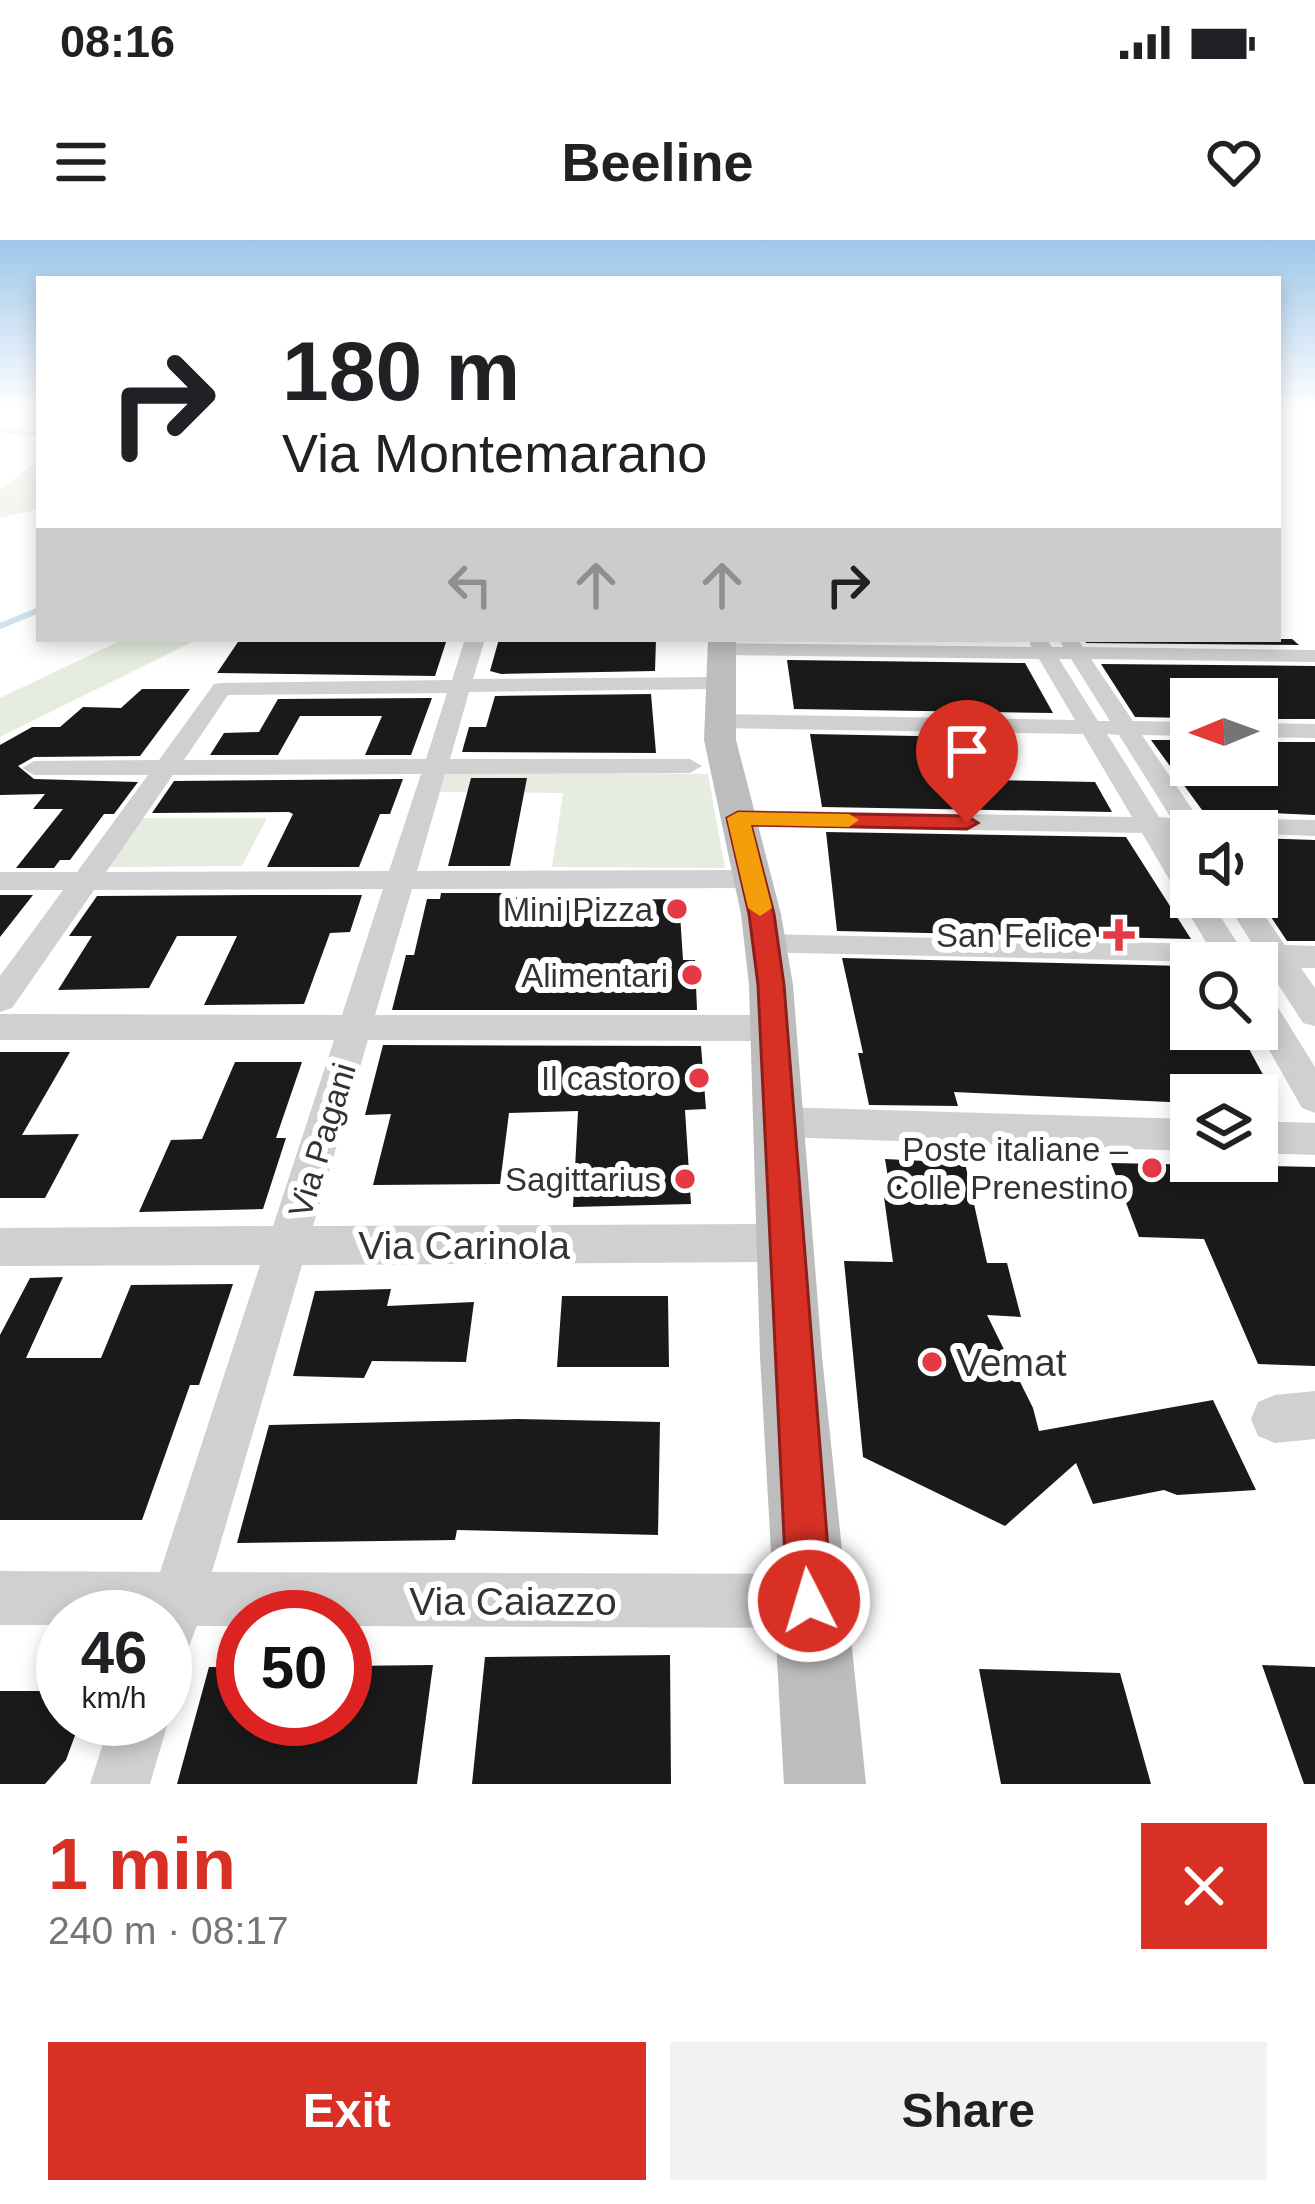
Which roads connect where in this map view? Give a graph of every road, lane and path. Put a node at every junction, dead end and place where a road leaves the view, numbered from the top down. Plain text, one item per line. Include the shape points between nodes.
1 (474, 642) edge
2 (1057, 646) edge
3 (1315, 656) edge
4 (461, 685) junction
5 (714, 692) edge
6 (1093, 728) junction
7 (1126, 728) junction
8 (1170, 729) edge
9 (1278, 730) edge
10 (1315, 730) edge
11 (436, 767) junction
12 (34, 768) dead end
13 (163, 768) junction
14 (1179, 810) edge
15 (738, 818) junction
16 (1151, 826) junction
17 (1170, 827) edge
18 (1278, 828) edge
19 (1315, 828) edge
20 (1170, 858) edge
21 (754, 878) junction
22 (402, 879) junction
23 (0, 881) edge
24 (84, 881) junction
25 (766, 946) junction
26 (1278, 956) edge
27 (1170, 957) edge
28 (1315, 957) edge
29 (1278, 958) edge
30 (0, 1000) edge
31 (1315, 1014) edge
32 (0, 1027) edge
33 (774, 1028) junction
34 (357, 1029) junction
35 (1278, 1036) edge
36 (1315, 1098) edge
37 (779, 1123) junction
38 (1170, 1134) edge
39 (1278, 1138) edge
40 (1315, 1139) edge
41 (784, 1243) junction
42 (0, 1247) edge
43 (289, 1247) junction
44 (180, 1590) edge
45 (0, 1598) edge
46 (809, 1601) junction
47 (36, 1603) edge
48 (192, 1619) edge
49 (132, 1746) edge
50 (120, 1784) edge
51 (825, 1784) edge

1 - 4 street, Via Pagani
2 - 3 street
2 - 5 street
2 - 6 street
2 - 7 street
4 - 5 street
4 - 11 street, Via Pagani
4 - 13 street via 222,689
5 - 6 street
5 - 11 street
5 - 15 main road
6 - 7 street
6 - 16 street
7 - 8 street
7 - 14 street
9 - 10 street
11 - 13 street
11 - 22 street, Via Pagani
12 - 13 street
13 - 24 street
15 - 16 street
15 - 21 main road
16 - 17 street
16 - 20 street
18 - 19 street
21 - 22 street
21 - 25 main road
22 - 24 street
22 - 34 street, Via Pagani
23 - 24 street
24 - 30 street
25 - 27 street
25 - 33 main road
26 - 28 street
29 - 31 street
32 - 34 street
33 - 34 street
33 - 37 main road
34 - 43 street, Via Pagani
35 - 36 street
37 - 38 street
37 - 41 main road
39 - 40 street
41 - 43 street, Via Carinola
41 - 46 main road
42 - 43 street, Via Carinola
43 - 44 street, Via Pagani
45 - 47 street, Via Caiazzo
46 - 48 street, Via Caiazzo
46 - 51 main road
49 - 50 street

